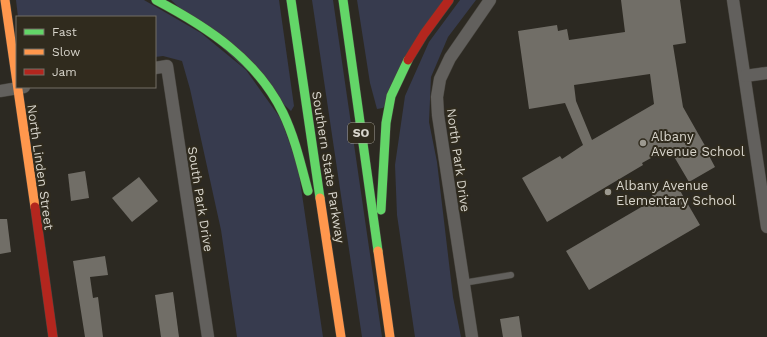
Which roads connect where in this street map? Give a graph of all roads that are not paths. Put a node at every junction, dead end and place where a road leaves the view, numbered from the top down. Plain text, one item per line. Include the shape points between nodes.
1 (4, 0) edge
2 (156, 0) edge
3 (291, 0) edge
4 (343, 0) edge
5 (449, 0) edge
6 (490, 0) edge
7 (734, 0) edge
8 (16, 62) edge
9 (161, 67) edge
10 (767, 73) edge
11 (745, 76) junction
12 (21, 88) edge
13 (0, 91) edge
14 (767, 227) edge
15 (330, 266) junction
16 (379, 267) junction
17 (511, 275) dead end
18 (463, 283) junction
19 (53, 337) edge
20 (208, 337) edge
21 (341, 337) edge
22 (390, 337) edge
23 (472, 337) edge

1 - 8 main road, North Linden Street
2 - 15 main road via 201,25 243,58 272,92 291,134
3 - 15 main road, Southern State Parkway
4 - 16 main road, SO
5 - 16 main road via 404,66 391,96 386,123
6 - 18 street, North Park Drive via 450,58 440,79 437,97
7 - 11 street
9 - 20 street, South Park Drive
10 - 11 street
11 - 14 street
12 - 13 street
12 - 19 main road, North Linden Street
15 - 21 main road, Southern State Parkway
16 - 22 main road, SO
17 - 18 lane
18 - 23 street, North Park Drive

